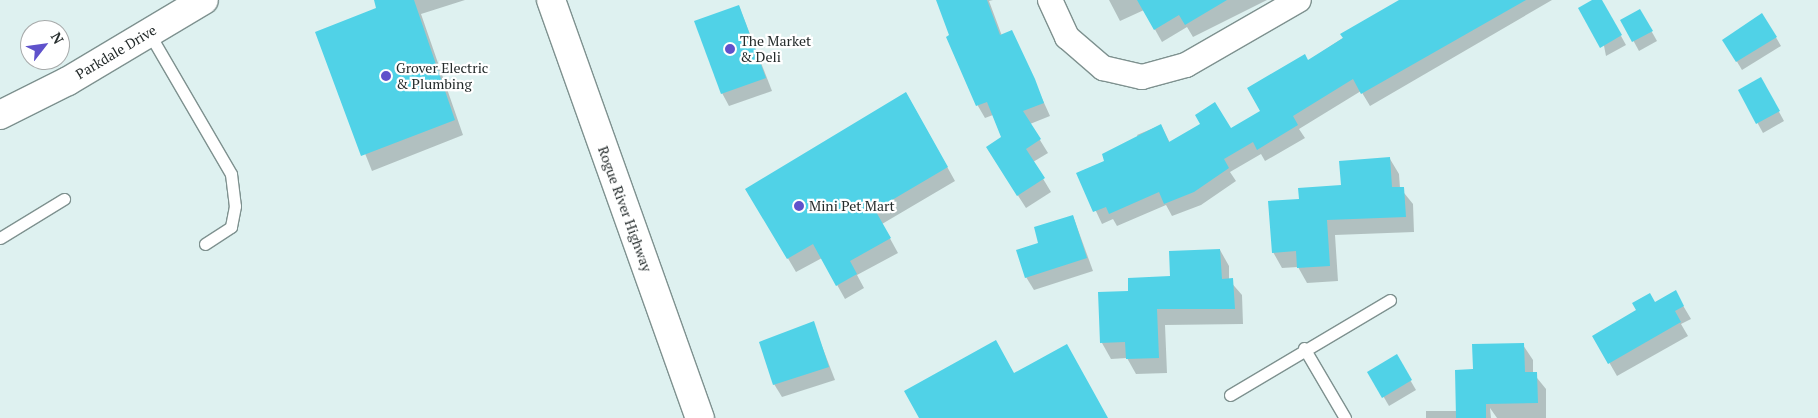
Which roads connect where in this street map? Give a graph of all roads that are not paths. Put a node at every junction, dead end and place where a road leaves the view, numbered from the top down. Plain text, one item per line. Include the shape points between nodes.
1 (204, 0) edge
2 (551, 0) edge
3 (1050, 0) edge
4 (1299, 0) edge
5 (149, 33) junction
6 (0, 115) edge
7 (64, 200) dead end
8 (0, 238) edge
9 (205, 244) dead end
10 (1390, 300) dead end
11 (1304, 348) junction
12 (1230, 395) dead end
13 (700, 418) edge
14 (1345, 418) edge

1 - 5 main road, Parkdale Drive
2 - 13 main road, Rogue River Highway
3 - 4 street via 1067,37 1103,68 1142,77 1186,65
5 - 6 main road, Parkdale Drive via 68,81
5 - 9 lane via 231,174 235,206 231,227
7 - 8 lane
10 - 11 lane
11 - 12 lane
11 - 14 lane

